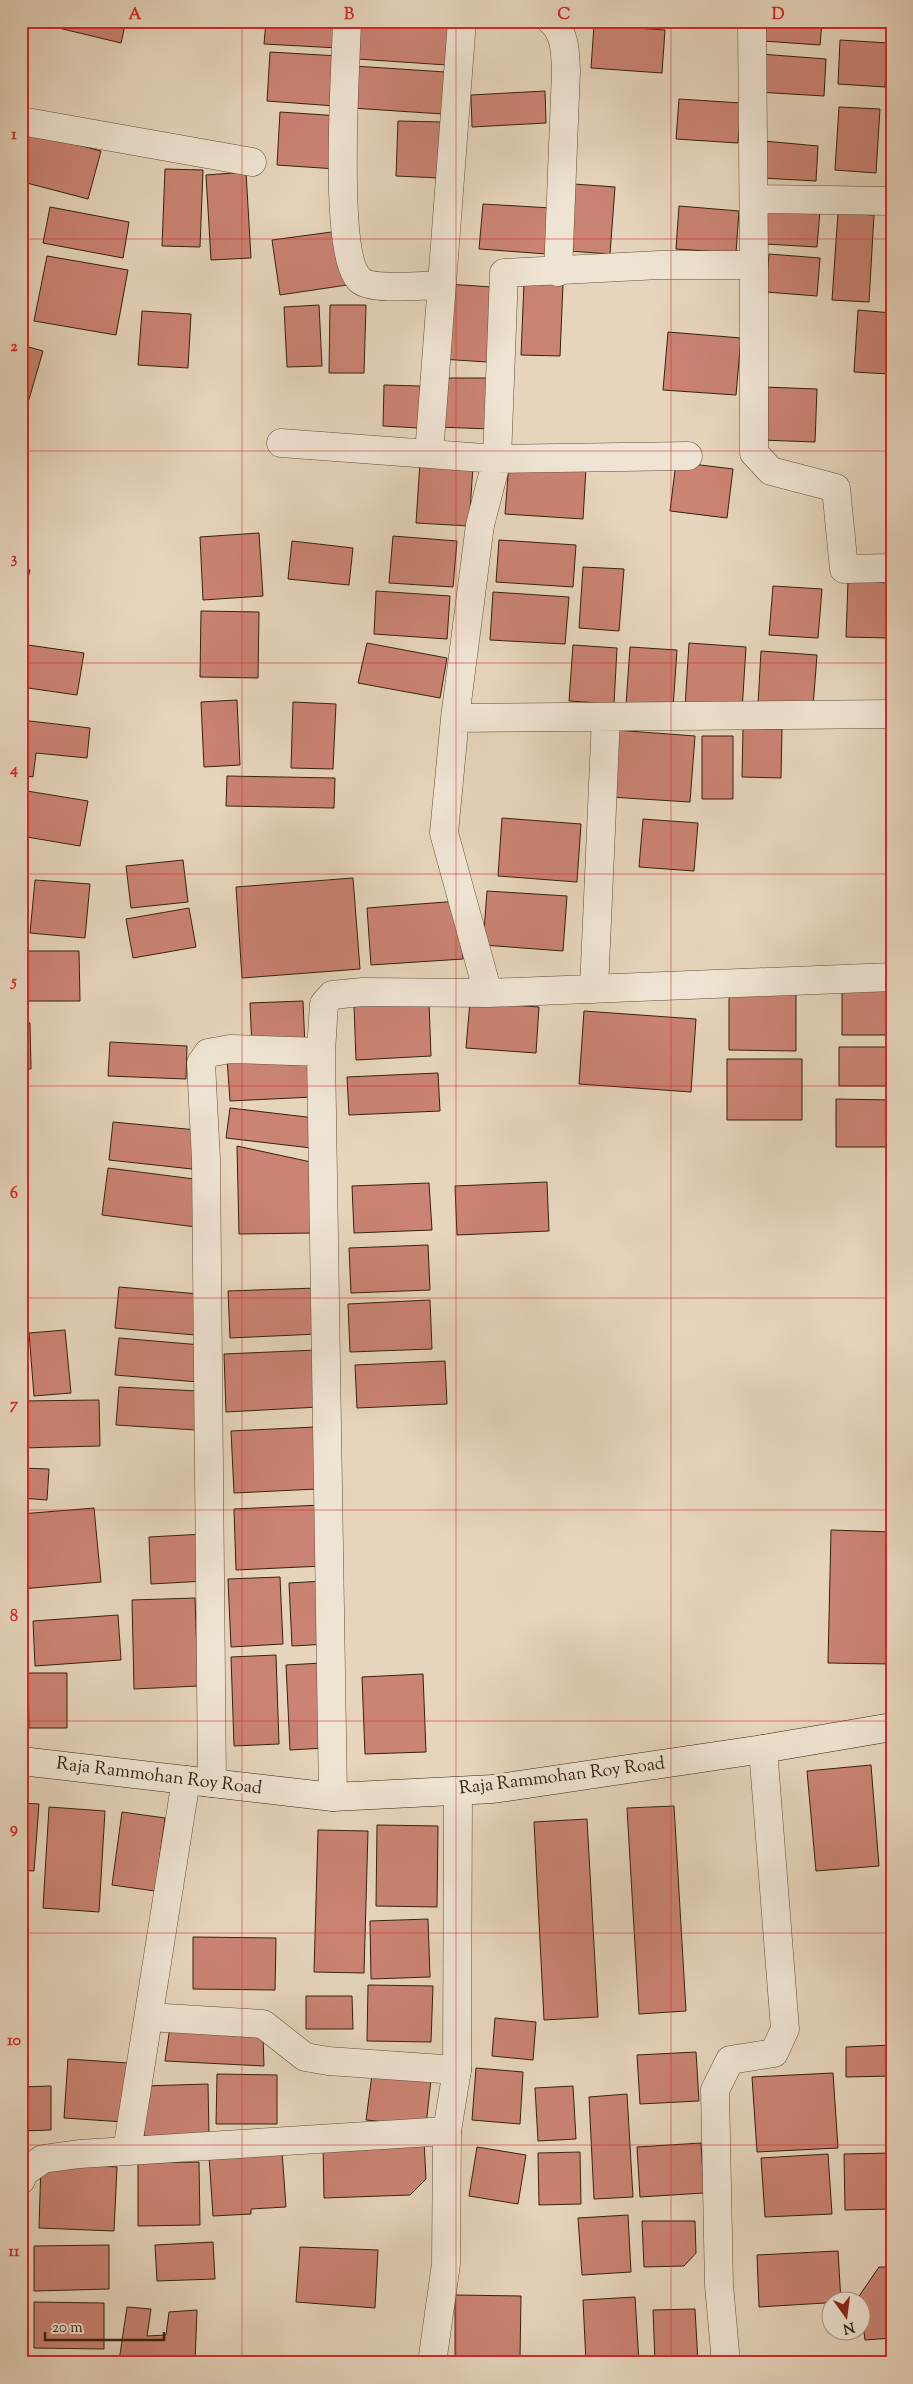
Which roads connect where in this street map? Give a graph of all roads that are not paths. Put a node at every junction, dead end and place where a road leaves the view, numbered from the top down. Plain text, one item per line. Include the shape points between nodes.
1 (348, 21) edge
2 (462, 21) edge
3 (551, 21) edge
4 (752, 21) edge
5 (21, 121) edge
6 (252, 162) dead end
7 (754, 199) junction
8 (892, 201) edge
9 (754, 265) junction
10 (558, 272) junction
11 (442, 285) junction
12 (281, 443) dead end
13 (428, 454) junction
14 (688, 456) dead end
15 (496, 459) junction
16 (892, 568) edge
17 (892, 714) edge
18 (606, 717) junction
19 (455, 718) junction
20 (892, 977) edge
21 (594, 989) junction
22 (488, 993) junction
23 (321, 1052) junction
24 (892, 1726) edge
25 (763, 1749) junction
26 (21, 1761) edge
27 (199, 1782) junction
28 (458, 1791) junction
29 (332, 1797) junction
30 (148, 2016) junction
31 (457, 2070) junction
32 (447, 2131) junction
33 (127, 2151) junction
34 (21, 2180) edge
35 (432, 2363) edge
36 (726, 2363) edge

1 - 11 street via 342,209 352,269 361,281 374,285
2 - 11 street
3 - 10 street via 559,28 565,45 566,72
4 - 7 street
5 - 6 street
7 - 8 street
7 - 9 street
9 - 10 street via 660,265
9 - 16 street via 754,453 771,470 836,488 844,569
10 - 15 street via 504,274
11 - 13 street
12 - 13 street
13 - 15 street
14 - 15 street
15 - 19 street via 480,526
17 - 18 street
18 - 19 street
18 - 21 street
19 - 22 street via 444,833
20 - 21 street
21 - 22 street
22 - 23 street via 363,992 332,995 324,1004
23 - 27 street via 230,1049 208,1053 201,1063 206,1160
23 - 29 street
24 - 25 street, Raja Rammohan Roy Road
25 - 28 street, Raja Rammohan Roy Road via 493,1789
25 - 36 street via 785,2029 774,2052 730,2060 715,2090 719,2285
26 - 27 street, Raja Rammohan Roy Road
27 - 29 street, Raja Rammohan Roy Road
27 - 30 street
28 - 29 street, Raja Rammohan Roy Road
28 - 31 street
30 - 31 street via 262,2024 305,2057
30 - 33 street
31 - 32 street
32 - 33 street
32 - 35 street via 446,2264
33 - 34 street via 43,2159 23,2173

